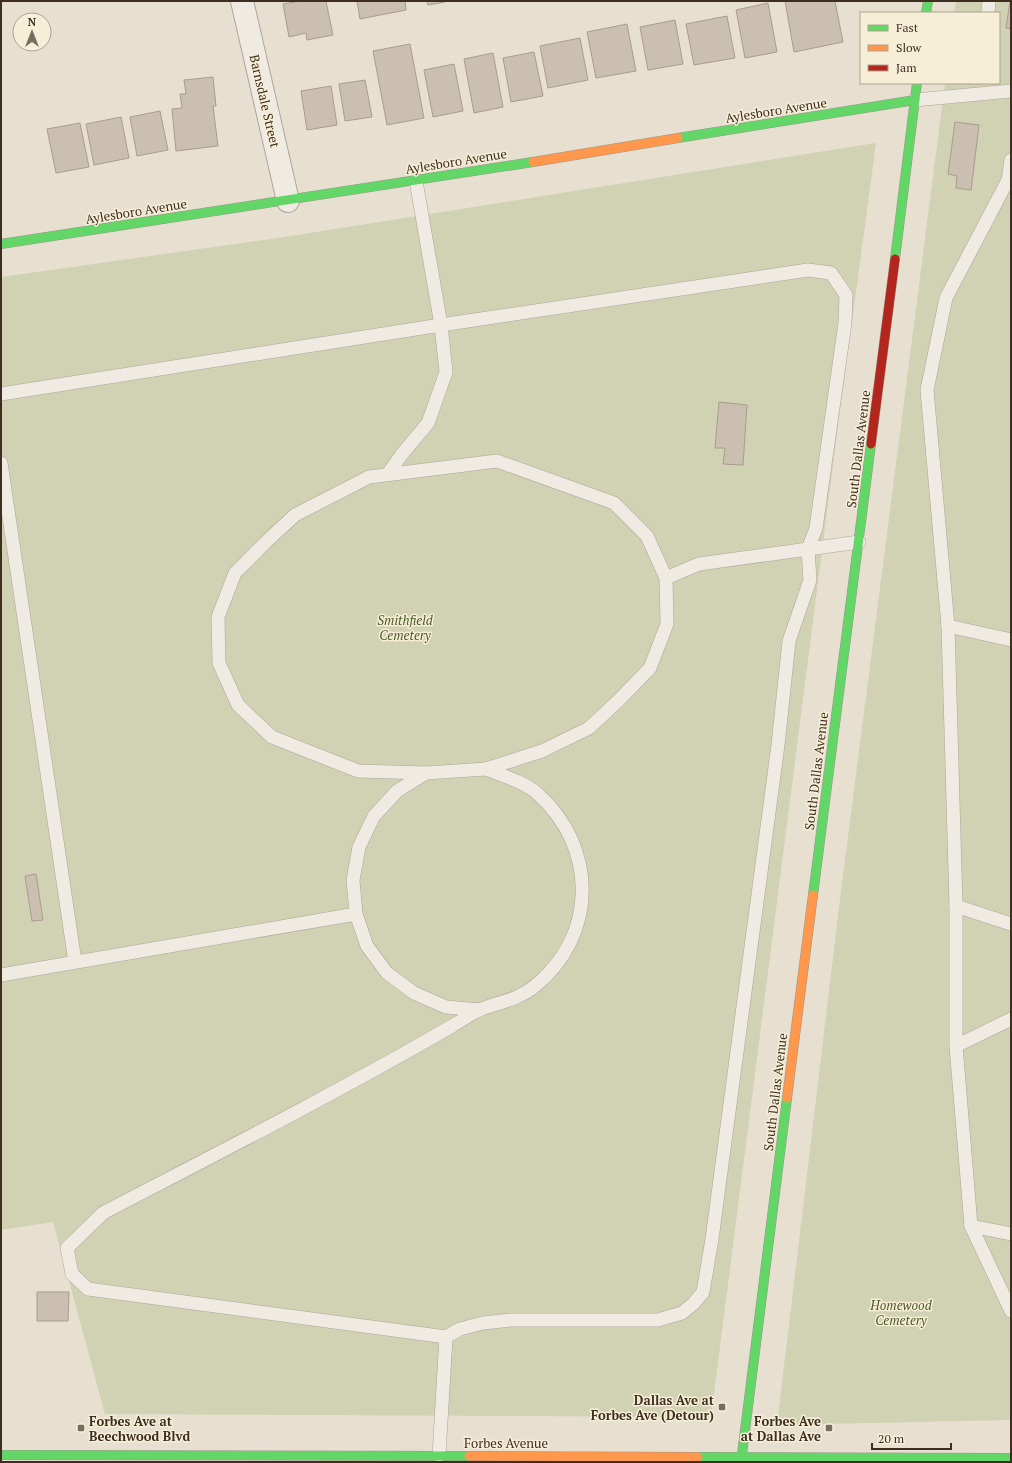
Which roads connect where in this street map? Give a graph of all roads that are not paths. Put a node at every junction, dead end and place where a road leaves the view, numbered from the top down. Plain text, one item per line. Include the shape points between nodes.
1 (242, 1) edge
2 (928, 1) edge
3 (989, 1) edge
4 (926, 12) edge
5 (988, 12) edge
6 (917, 84) edge
7 (978, 89) edge
8 (1011, 91) edge
9 (915, 100) junction
10 (1011, 160) edge
11 (416, 181) junction
12 (288, 201) junction
13 (1, 244) edge
14 (441, 325) junction
15 (1, 394) edge
16 (1, 463) edge
17 (388, 474) junction
18 (859, 542) junction
19 (808, 549) junction
20 (666, 578) junction
21 (948, 626) junction
22 (1011, 640) edge
23 (486, 769) junction
24 (426, 773) junction
25 (956, 906) junction
26 (356, 914) junction
27 (1011, 924) edge
28 (75, 962) junction
29 (1, 975) edge
30 (480, 1010) junction
31 (1011, 1019) edge
32 (956, 1046) junction
33 (971, 1226) junction
34 (1011, 1234) edge
35 (1011, 1311) edge
36 (446, 1337) junction
37 (1, 1455) edge
38 (439, 1456) junction
39 (1011, 1458) edge
40 (742, 1459) edge

1 - 12 street, Barnsdale Street
2 - 4 street
3 - 5 lane
6 - 9 street, South Dallas Avenue
7 - 8 lane
7 - 9 lane
9 - 11 street, Aylesboro Avenue
9 - 18 street, South Dallas Avenue
10 - 21 lane via 1008,180 946,298 927,390
11 - 12 street, Aylesboro Avenue
11 - 14 lane
12 - 13 street, Aylesboro Avenue
14 - 15 lane
14 - 17 lane via 446,372 428,423
14 - 19 lane via 808,270 831,273 846,295 845,324 816,528
16 - 28 lane
17 - 20 lane via 497,461 614,503 647,536
17 - 24 lane via 369,477 295,515 235,573 218,617 219,663 238,705 272,737 358,771
18 - 19 lane
18 - 40 street, South Dallas Avenue
19 - 20 lane via 699,564
19 - 36 lane via 810,580 789,641 777,753 703,1292 682,1313 658,1320 511,1320 460,1329
20 - 23 lane via 667,624 650,668 590,728 542,751
21 - 22 lane
21 - 25 lane
23 - 24 lane
23 - 30 lane via 513,779 537,793 556,813 571,836 580,863 583,890 579,918 570,944 555,967 535,986 511,1000
24 - 26 lane via 397,791 374,816 359,847 354,873
25 - 27 lane
25 - 32 lane
26 - 28 lane
26 - 30 lane via 367,946 388,973 414,993 446,1007
28 - 29 lane
30 - 36 lane via 387,1064 103,1214 67,1248 72,1274 88,1289
31 - 32 lane
32 - 33 lane
33 - 34 lane
33 - 35 lane
36 - 38 lane
37 - 38 street, Forbes Avenue
38 - 40 street, Forbes Avenue
39 - 40 street, Forbes Avenue

